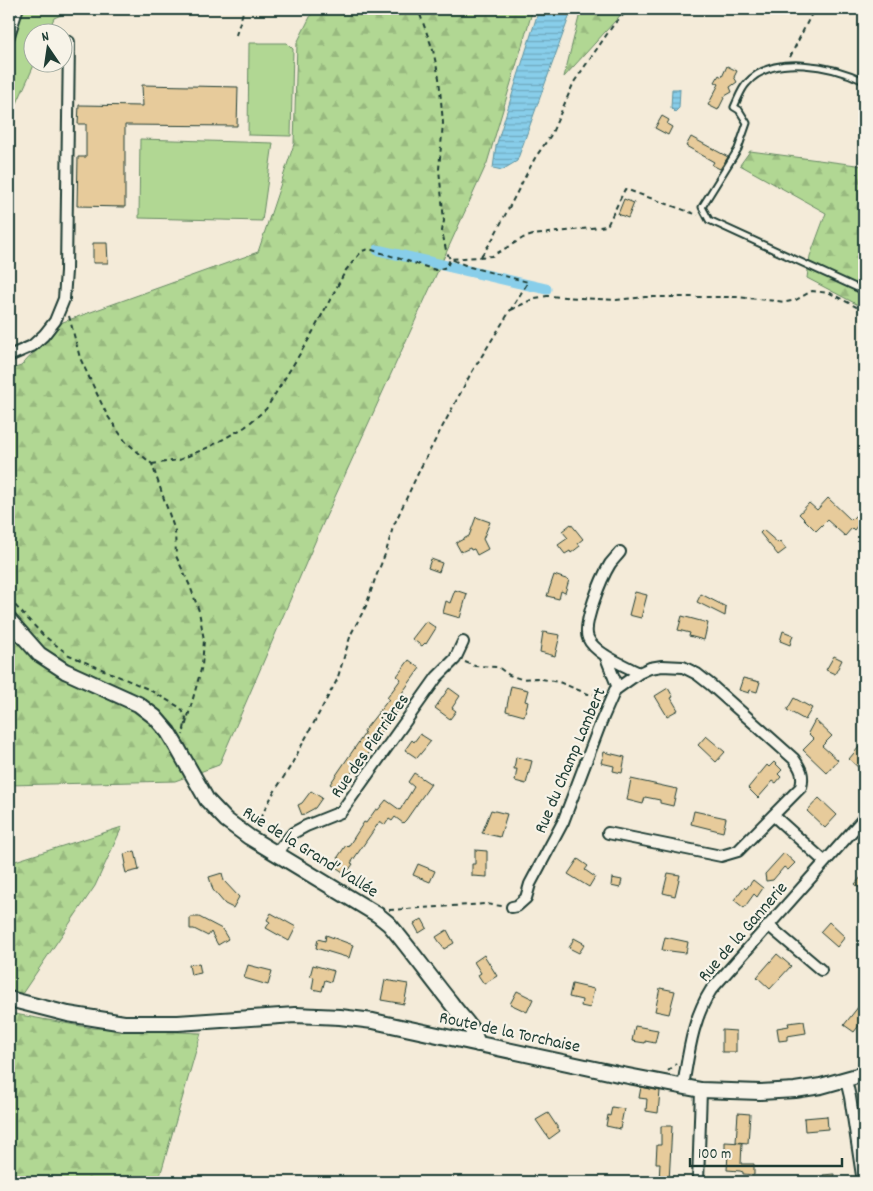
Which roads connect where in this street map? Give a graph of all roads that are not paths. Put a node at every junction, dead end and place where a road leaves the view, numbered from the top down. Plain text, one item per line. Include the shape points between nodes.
1 (20, 9) edge
2 (9, 44) edge
3 (69, 72) edge
4 (864, 81) edge
5 (864, 291) edge
6 (9, 356) edge
7 (620, 552) dead end
8 (9, 620) edge
9 (463, 642) dead end
10 (605, 655) junction
11 (639, 672) junction
12 (616, 689) junction
13 (774, 816) junction
14 (864, 818) edge
15 (608, 833) dead end
16 (276, 853) junction
17 (825, 862) junction
18 (512, 907) road end
19 (768, 925) junction
20 (821, 970) dead end
21 (9, 999) edge
22 (455, 1010) junction
23 (456, 1039) junction
24 (478, 1044) junction
25 (864, 1074) edge
26 (846, 1080) junction
27 (683, 1086) junction
28 (701, 1090) junction
29 (698, 1182) edge
30 (863, 1182) edge

1 - 2 lane
3 - 6 street via 64,299 55,321 44,335 32,346
4 - 5 lane via 830,69 807,66 772,67 759,73 747,83 734,106 747,123 738,149 702,207 709,220
7 - 10 street via 601,582 586,625 588,639
8 - 16 main road, Rue de la Grand’ Vallée via 39,654 65,671 138,704 155,717 168,732 207,800 226,820
9 - 16 street, Rue des Pierrières via 455,659 437,677 341,812 293,833
10 - 11 street
10 - 12 street
11 - 12 street, Rue du Champ Lambert
11 - 13 street, Rue du Champ Lambert via 662,666 683,667 697,674 794,759 801,770 801,787
12 - 18 street, Rue du Champ Lambert via 563,822 530,884 526,898
13 - 15 street, Rue du Champ Lambert via 738,851 721,856
13 - 17 street
14 - 17 street, Rue de la Gannerie
16 - 22 main road, Rue de la Grand’ Vallée via 389,924
17 - 19 street, Rue de la Gannerie
19 - 20 street
19 - 27 street, Rue de la Gannerie via 702,1004 689,1048
21 - 23 main road, Route de la Torchaise via 124,1023 295,1015 373,1021
22 - 23 main road
22 - 24 main road, Rue de la Grand’ Vallée via 473,1029
23 - 24 main road, Route de la Torchaise
24 - 27 main road, Route de la Torchaise
25 - 26 main road, Route de la Torchaise
26 - 28 main road, Route de la Torchaise via 795,1090
26 - 30 street
27 - 28 main road, Route de la Torchaise
28 - 29 street

